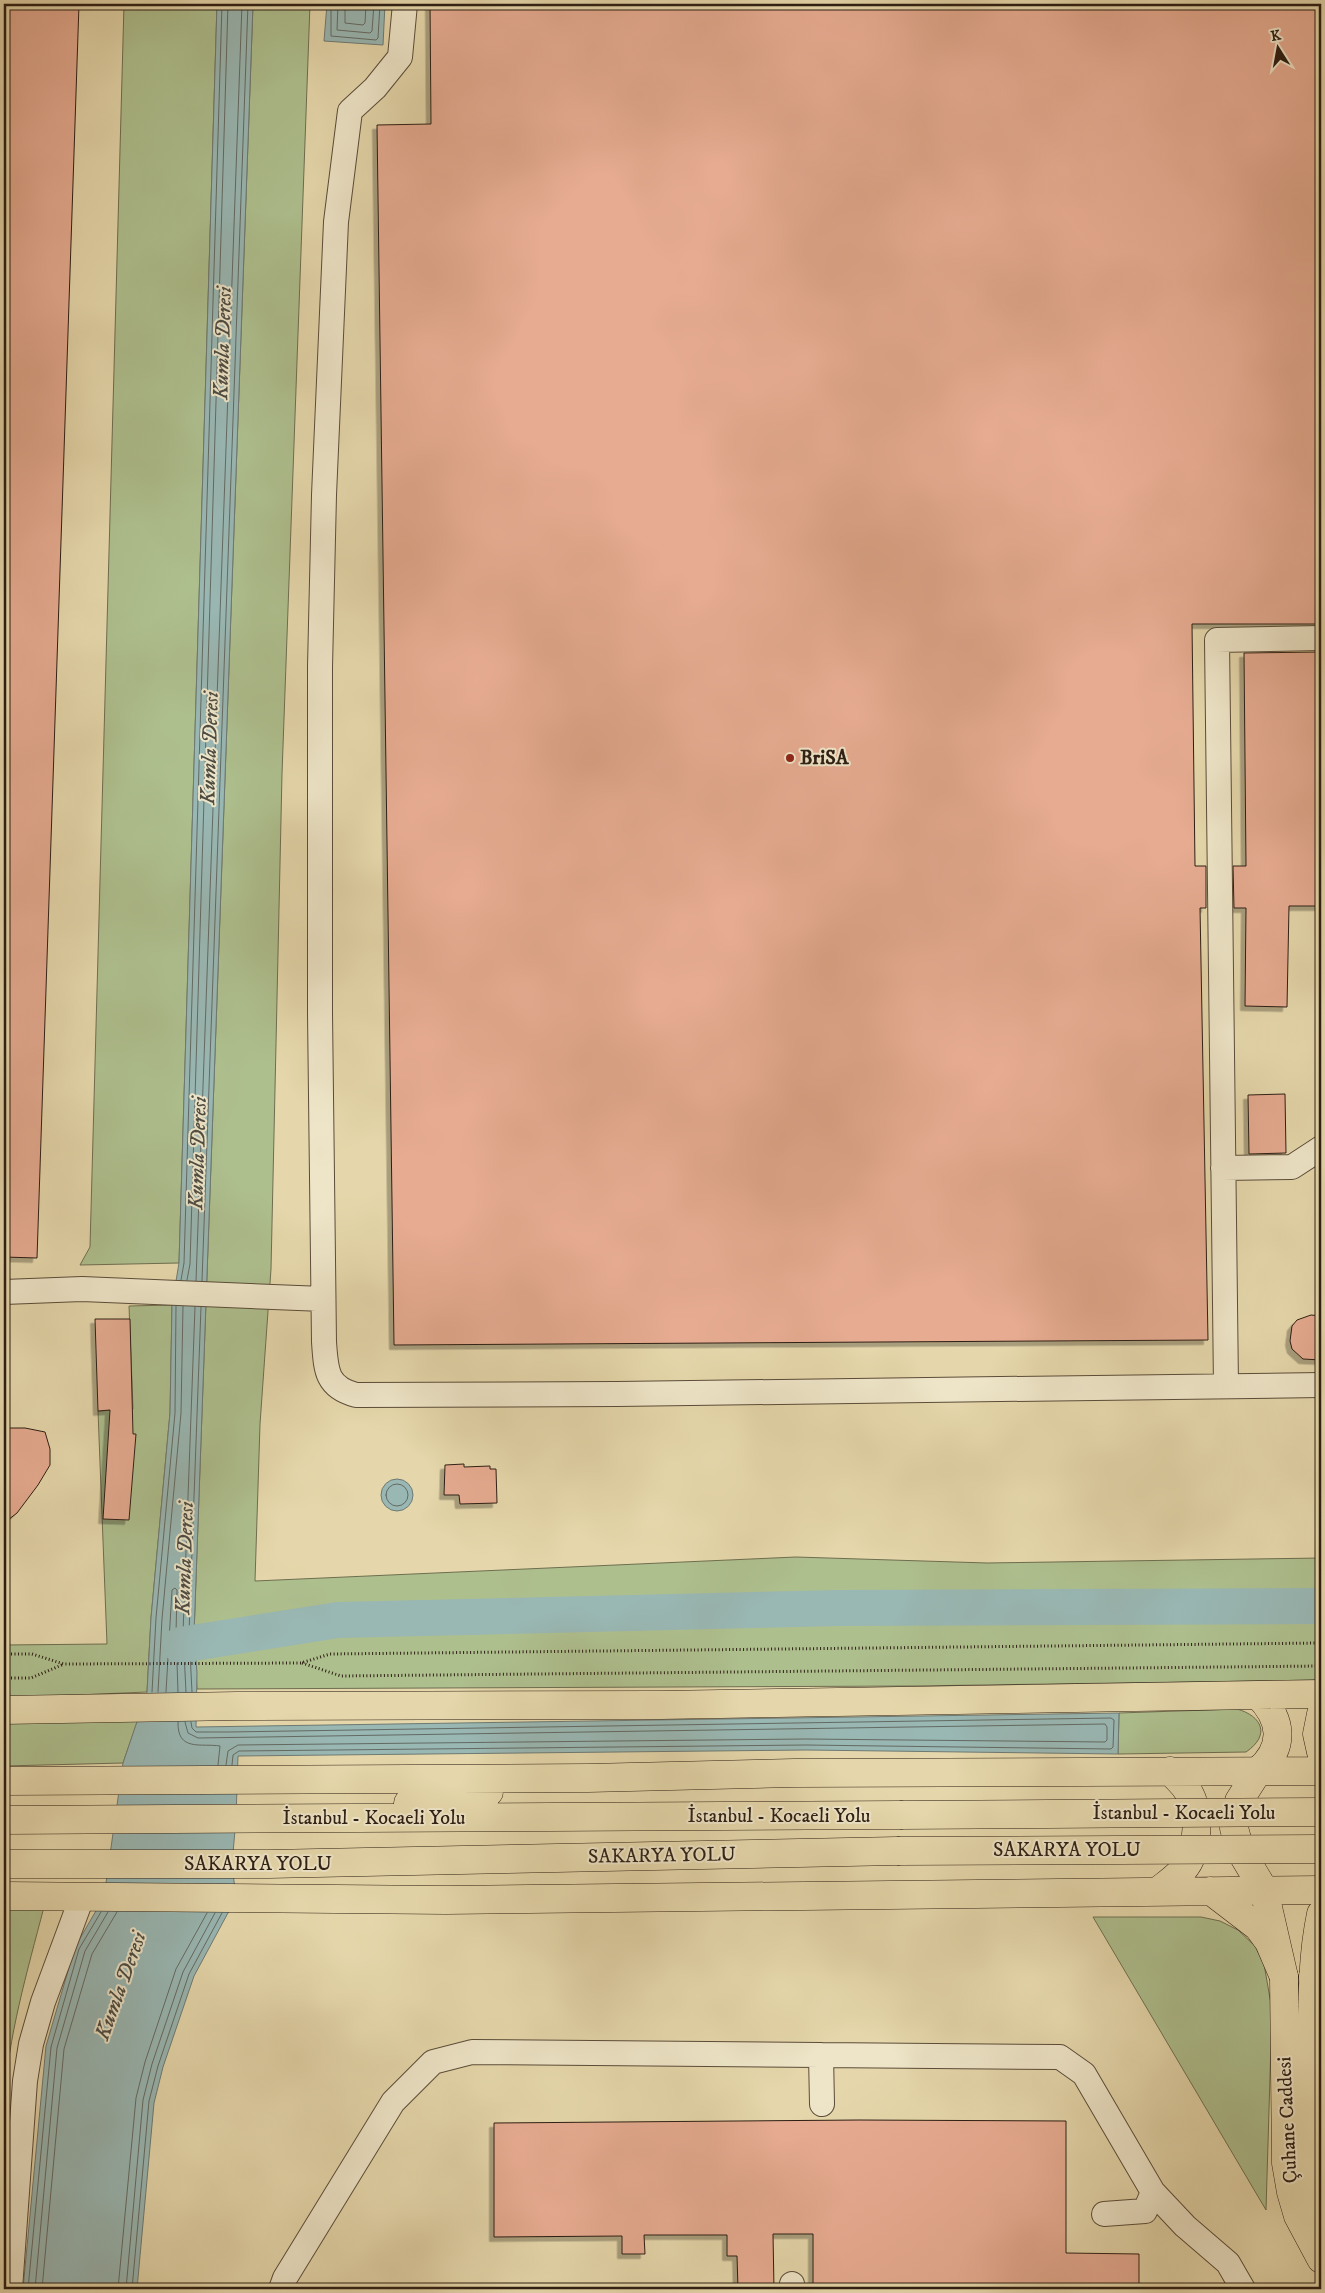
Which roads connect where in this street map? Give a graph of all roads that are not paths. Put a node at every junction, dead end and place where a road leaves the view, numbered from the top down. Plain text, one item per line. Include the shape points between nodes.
1 (405, 4) edge
2 (1321, 638) edge
3 (1321, 1148) edge
4 (1223, 1168) junction
5 (4, 1292) edge
6 (324, 1300) junction
7 (1321, 1385) edge
8 (1226, 1386) junction
9 (1258, 1694) junction
10 (1321, 1694) edge
11 (4, 1710) edge
12 (1321, 1714) edge
13 (1321, 1752) edge
14 (1170, 1771) junction
15 (1258, 1771) junction
16 (1321, 1771) edge
17 (589, 1778) junction
18 (4, 1781) edge
19 (1321, 1812) edge
20 (302, 1818) junction
21 (4, 1820) edge
22 (1321, 1849) edge
23 (4, 1864) edge
24 (269, 1864) junction
25 (1264, 1890) junction
26 (1321, 1890) edge
27 (1158, 1891) junction
28 (1211, 1891) junction
29 (4, 1896) edge
30 (92, 1897) junction
31 (606, 1897) junction
32 (1321, 1914) edge
33 (1317, 1968) edge
34 (1284, 1977) junction
35 (821, 2055) junction
36 (822, 2104) dead end
37 (1153, 2192) junction
38 (1104, 2214) dead end
39 (1321, 2257) edge
40 (10, 2289) edge
41 (280, 2289) edge
42 (1243, 2289) edge

1 - 6 street via 400,56 375,88 350,111 336,222 320,667
2 - 4 street via 1217,640
3 - 4 street via 1292,1167
4 - 8 street
5 - 6 street via 82,1289
6 - 8 street via 326,1365 331,1381 342,1391 356,1395
7 - 8 street
9 - 10 main road
9 - 11 main road via 661,1705
9 - 15 main road via 1271,1708 1278,1733 1271,1757
12 - 13 main road via 1317,1734
14 - 15 main road
14 - 17 main road via 794,1773
14 - 27 main road via 1193,1802 1196,1833 1190,1860 1178,1876
15 - 16 main road
15 - 25 main road via 1239,1801 1234,1828 1240,1850
17 - 18 main road
17 - 20 main road
19 - 20 main road, İstanbul - Kocaeli Yolu, bridge
20 - 21 main road, İstanbul - Kocaeli Yolu
22 - 24 main road, SAKARYA YOLU, bridge via 897,1851
23 - 24 main road, SAKARYA YOLU
24 - 31 main road
25 - 26 main road
25 - 28 main road
25 - 34 main road
27 - 28 main road
27 - 31 main road
28 - 34 main road via 1258,1927 1269,1942
29 - 30 main road
30 - 31 main road via 446,1900
30 - 40 street via 43,2002 31,2044 25,2081
32 - 33 main road, Çuhane Caddesi via 1314,1954
33 - 39 main road, Çuhane Caddesi via 1311,2178
34 - 39 main road, Çuhane Caddesi via 1286,2163 1298,2216
35 - 36 street
35 - 37 street via 1060,2057 1084,2074
35 - 41 street via 472,2052 433,2062 393,2102
37 - 38 street via 1145,2211
37 - 42 street via 1185,2226 1228,2263

